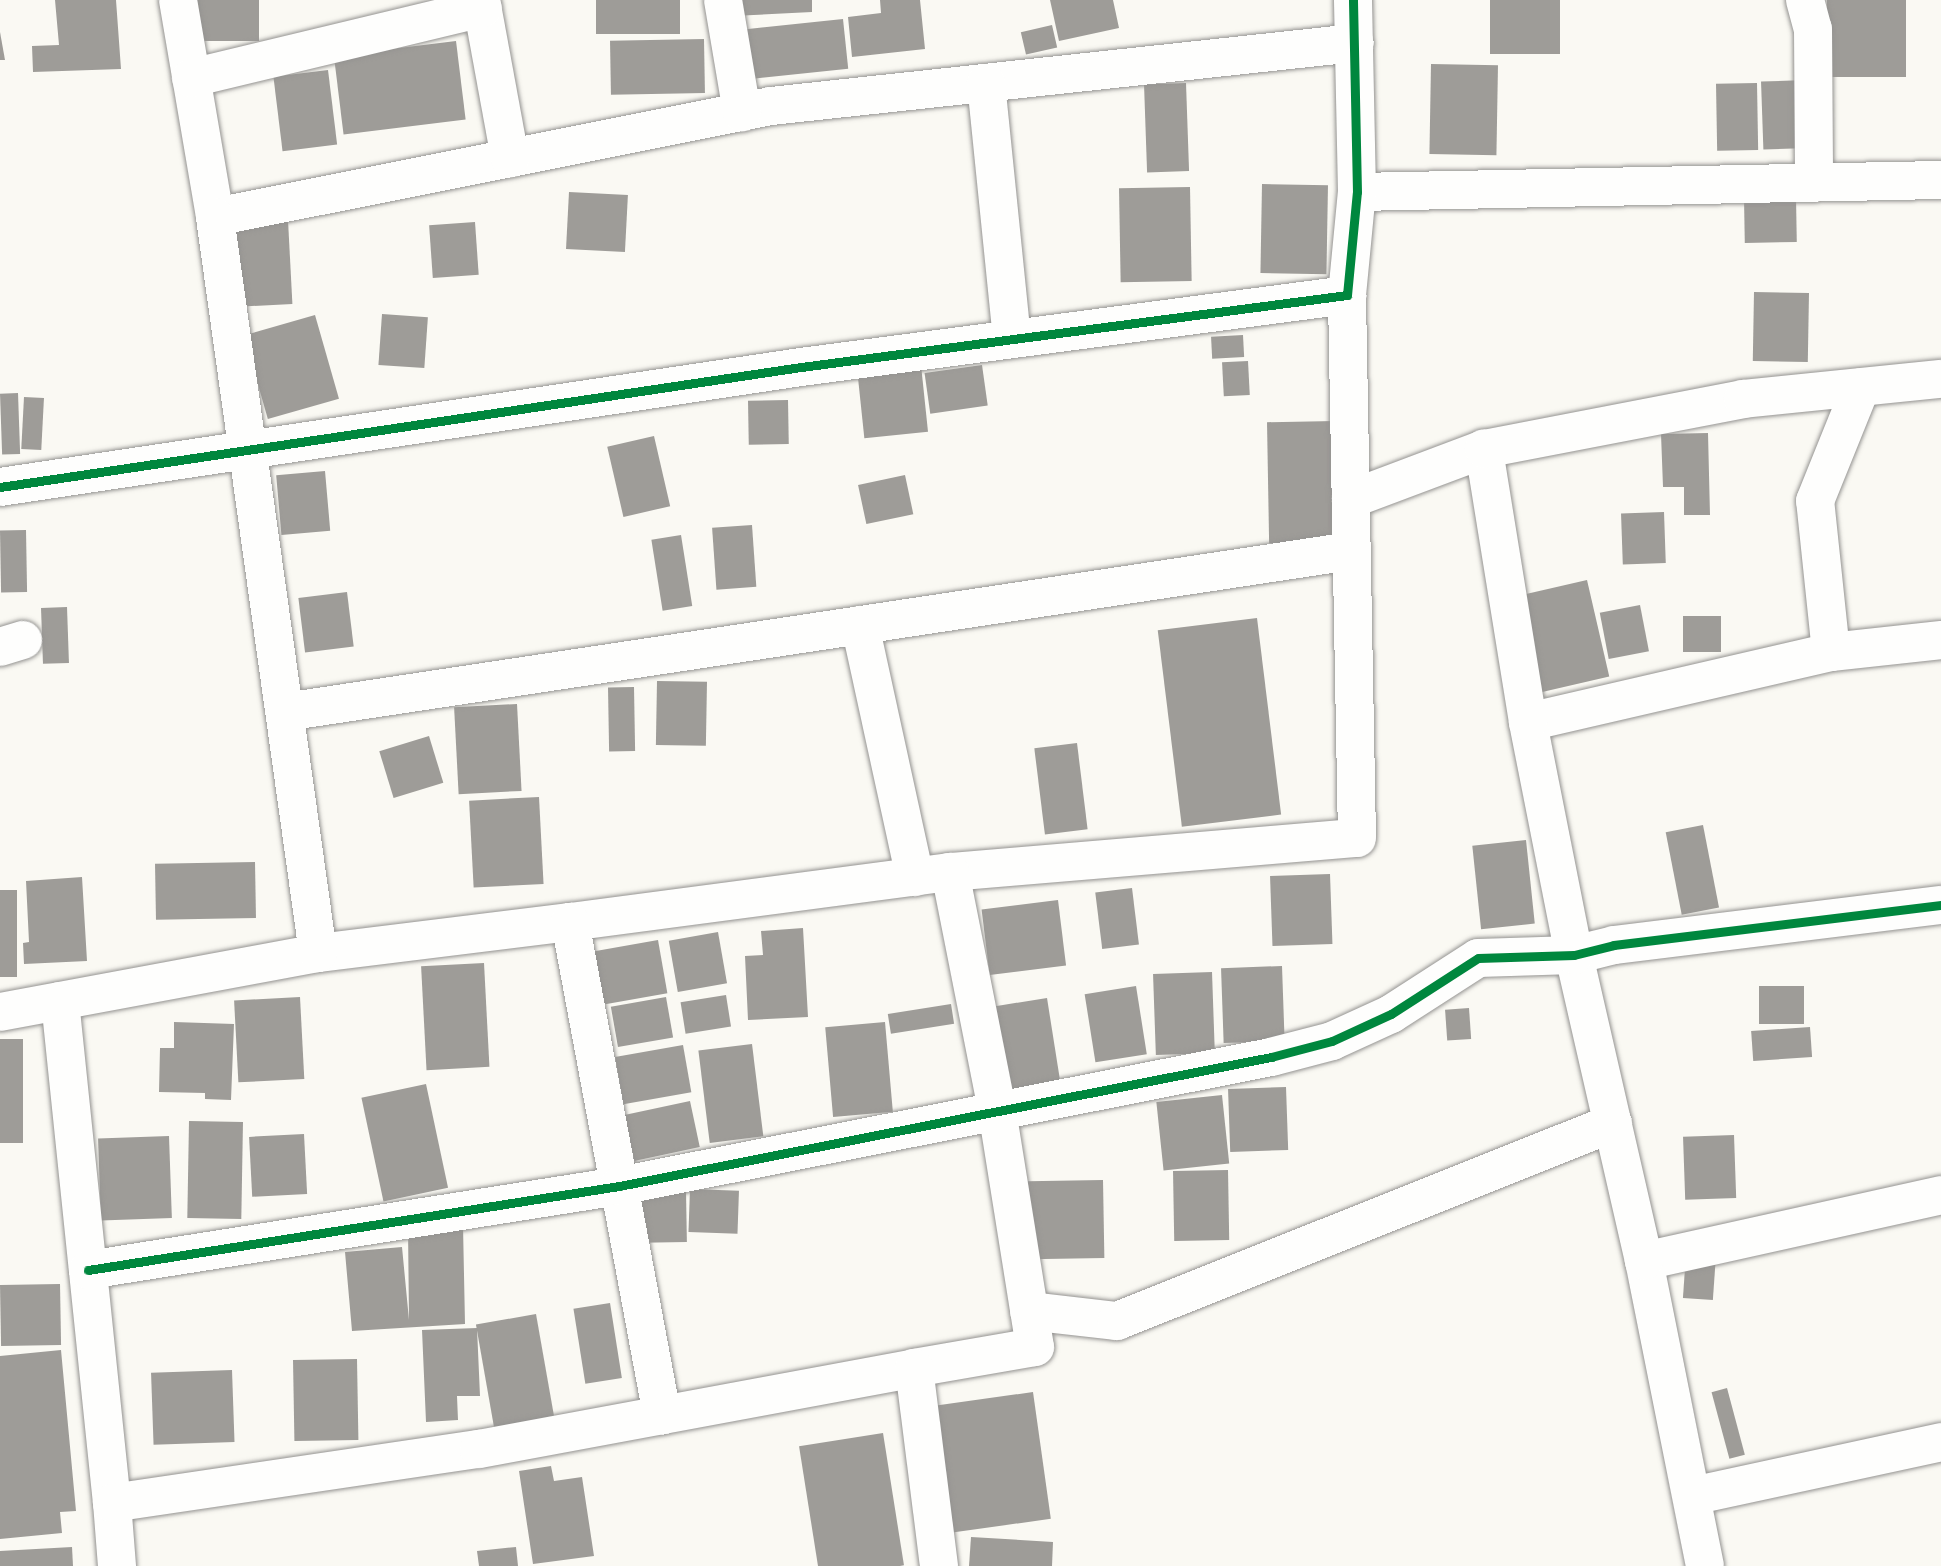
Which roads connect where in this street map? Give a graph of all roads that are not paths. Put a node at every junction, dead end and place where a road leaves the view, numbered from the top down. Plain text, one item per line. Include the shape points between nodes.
1 (178, 0) edge
2 (723, 0) edge
3 (1353, 0) edge
4 (482, 4) edge
5 (1804, 10) edge
6 (1355, 43) junction
7 (191, 78) junction
8 (986, 83) junction
9 (742, 112) junction
10 (510, 158) junction
11 (1941, 180) edge
12 (1814, 183) junction
13 (1357, 192) junction
14 (215, 217) junction
15 (1347, 295) junction
16 (1012, 339) junction
17 (1941, 379) edge
18 (1861, 387) junction
19 (1484, 449) junction
20 (248, 452) junction
21 (0, 487) edge
22 (1351, 499) junction
23 (1352, 551) junction
24 (860, 625) junction
25 (1941, 640) edge
26 (1831, 652) junction
27 (285, 712) junction
28 (1528, 722) junction
29 (932, 874) junction
30 (1941, 905) edge
31 (569, 922) junction
32 (318, 953) junction
33 (1574, 954) junction
34 (60, 1001) junction
35 (0, 1012) edge
36 (997, 1110) junction
37 (1612, 1123) junction
38 (619, 1186) junction
39 (1941, 1195) edge
40 (1644, 1261) junction
41 (88, 1270) junction
42 (1029, 1311) junction
43 (914, 1368) junction
44 (662, 1415) junction
45 (1941, 1441) edge
46 (1692, 1496) junction
47 (112, 1503) junction
48 (117, 1566) edge
49 (939, 1566) edge
50 (1705, 1566) edge

1 - 7 street
2 - 9 street
3 - 6 street
4 - 7 street
4 - 10 street
5 - 12 street
6 - 8 street
6 - 13 street
7 - 14 street
8 - 9 street
8 - 16 street
9 - 10 street
10 - 14 street
11 - 12 street
12 - 13 street
13 - 15 street
14 - 20 street
15 - 16 street
15 - 22 street
16 - 20 street
17 - 18 street
18 - 19 street via 1743,398
18 - 26 street via 1815,501
19 - 22 street
19 - 28 street
20 - 21 street
20 - 27 street
22 - 23 street
23 - 24 street
23 - 29 street via 1357,838
24 - 27 street
24 - 29 street
25 - 26 street
26 - 28 street
27 - 32 street
28 - 33 street
29 - 31 street
29 - 36 street
30 - 33 street via 1614,945
31 - 32 street
31 - 38 street
32 - 34 street
33 - 36 street via 1478,958 1391,1014 1332,1041
33 - 37 street
34 - 35 street
34 - 41 street
36 - 38 street
36 - 42 street
37 - 40 street
37 - 42 street via 1117,1321
38 - 41 street
38 - 44 street
39 - 40 street
40 - 46 street
41 - 47 street
42 - 43 street via 1035,1347
43 - 44 street
43 - 49 street
44 - 47 street via 479,1449
45 - 46 street
46 - 50 street
47 - 48 street

